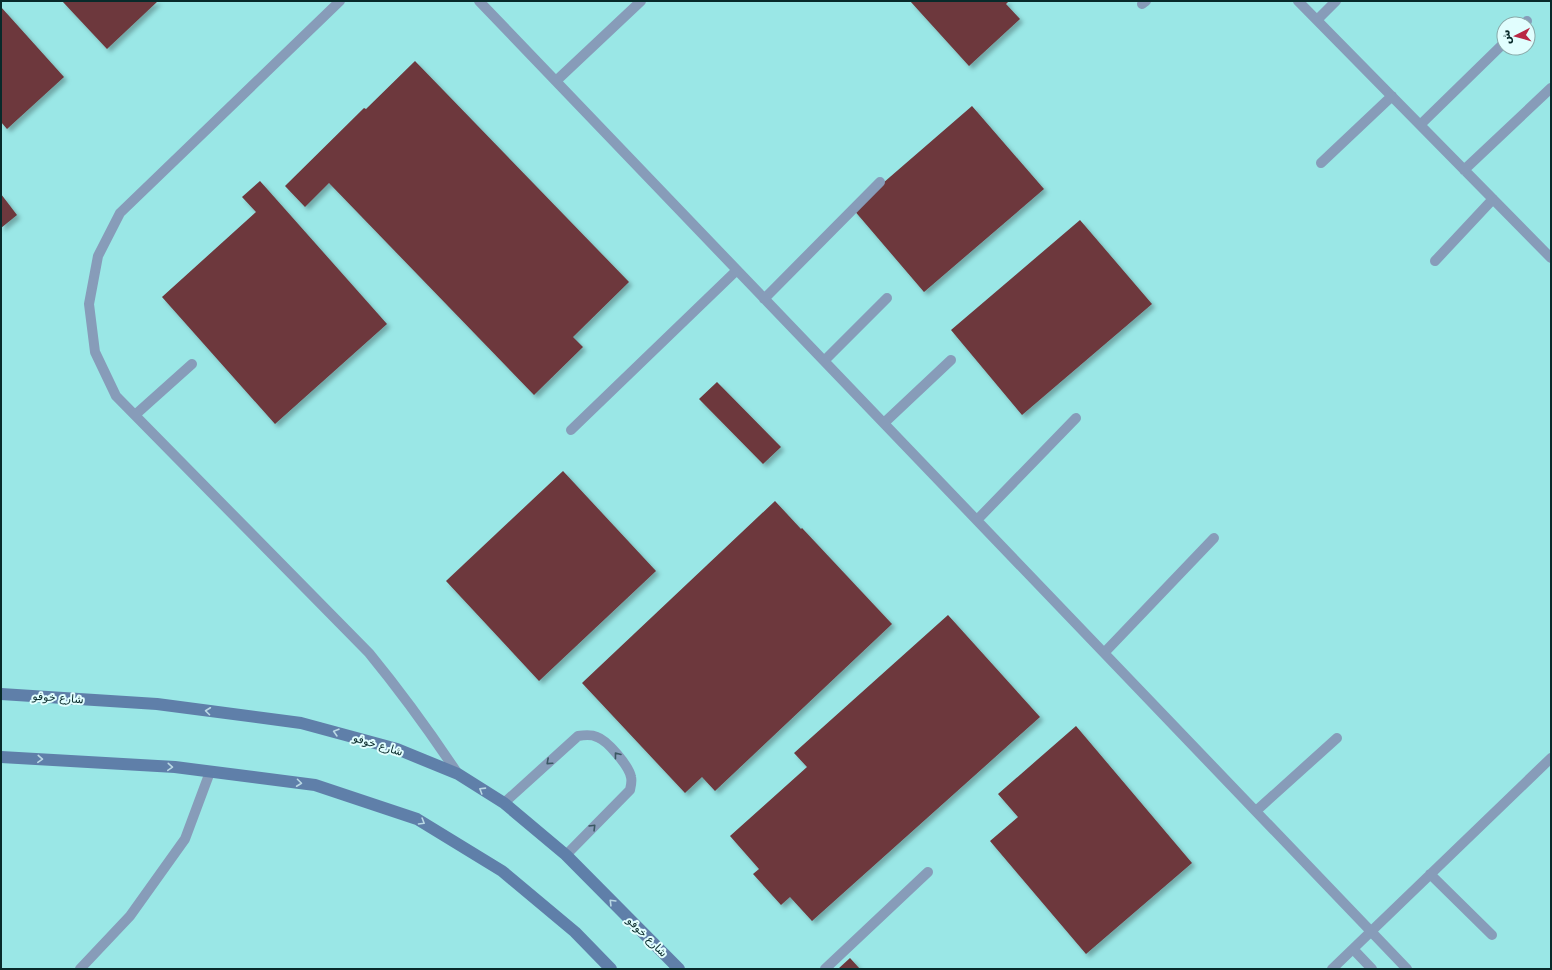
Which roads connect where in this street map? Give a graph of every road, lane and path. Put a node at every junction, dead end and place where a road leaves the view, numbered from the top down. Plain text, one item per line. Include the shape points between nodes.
1 (340, 1) edge
2 (479, 1) edge
3 (641, 1) edge
4 (1298, 1) edge
5 (1336, 1) edge
6 (1317, 20) junction
7 (1496, 51) edge
8 (556, 81) junction
9 (1551, 88) edge
10 (1392, 96) junction
11 (1420, 125) junction
12 (1321, 163) dead end
13 (1464, 170) junction
14 (880, 182) dead end
15 (1493, 199) junction
16 (1551, 258) edge
17 (1435, 261) dead end
18 (737, 270) junction
19 (887, 298) dead end
20 (764, 299) junction
21 (951, 360) dead end
22 (824, 361) junction
23 (192, 364) dead end
24 (135, 415) junction
25 (1076, 418) dead end
26 (884, 423) junction
27 (571, 430) dead end
28 (977, 520) junction
29 (1214, 538) dead end
30 (1104, 653) junction
31 (1, 694) edge
32 (1337, 738) dead end
33 (1, 757) edge
34 (1551, 758) edge
35 (210, 772) junction
36 (458, 774) junction
37 (504, 804) junction
38 (1256, 811) junction
39 (566, 855) junction
40 (928, 872) dead end
41 (1430, 874) junction
42 (1371, 931) junction
43 (1492, 935) dead end
44 (1352, 949) junction
45 (80, 969) edge
46 (611, 969) edge
47 (679, 969) edge
48 (825, 969) edge
49 (1332, 969) edge
50 (1372, 969) edge
51 (1407, 969) edge

1 - 24 lane via 120,213 98,256 89,304 96,352 116,396
2 - 8 lane
3 - 8 lane
4 - 6 lane
5 - 6 lane
6 - 10 lane
7 - 11 lane
8 - 18 lane
9 - 13 lane
10 - 11 lane
10 - 12 lane
11 - 13 lane
13 - 15 lane
14 - 20 lane
15 - 16 lane
15 - 17 lane
18 - 20 lane
18 - 27 lane
19 - 22 lane
20 - 22 lane
21 - 26 lane
22 - 26 lane
23 - 24 lane
24 - 36 lane via 369,653 409,703
25 - 28 lane
26 - 28 lane
28 - 30 lane
29 - 30 lane
30 - 38 lane
36 -> 31 street, شارع خوفو via 397,749 301,723 157,704
32 - 38 lane
33 -> 35 street via 175,767
34 - 41 lane
35 - 45 lane via 185,839 130,916
35 -> 46 street via 315,785 417,819 502,871 574,932
37 -> 36 street, شارع خوفو
37 - 39 street, شارع خوفو
39 -> 37 lane via 630,790 631,776 608,743 597,737 578,736
38 - 42 lane
47 -> 39 street, شارع خوفو
40 - 48 lane
41 - 42 lane
41 - 43 lane
42 - 44 lane
42 - 51 lane
44 - 49 lane
44 - 50 lane

